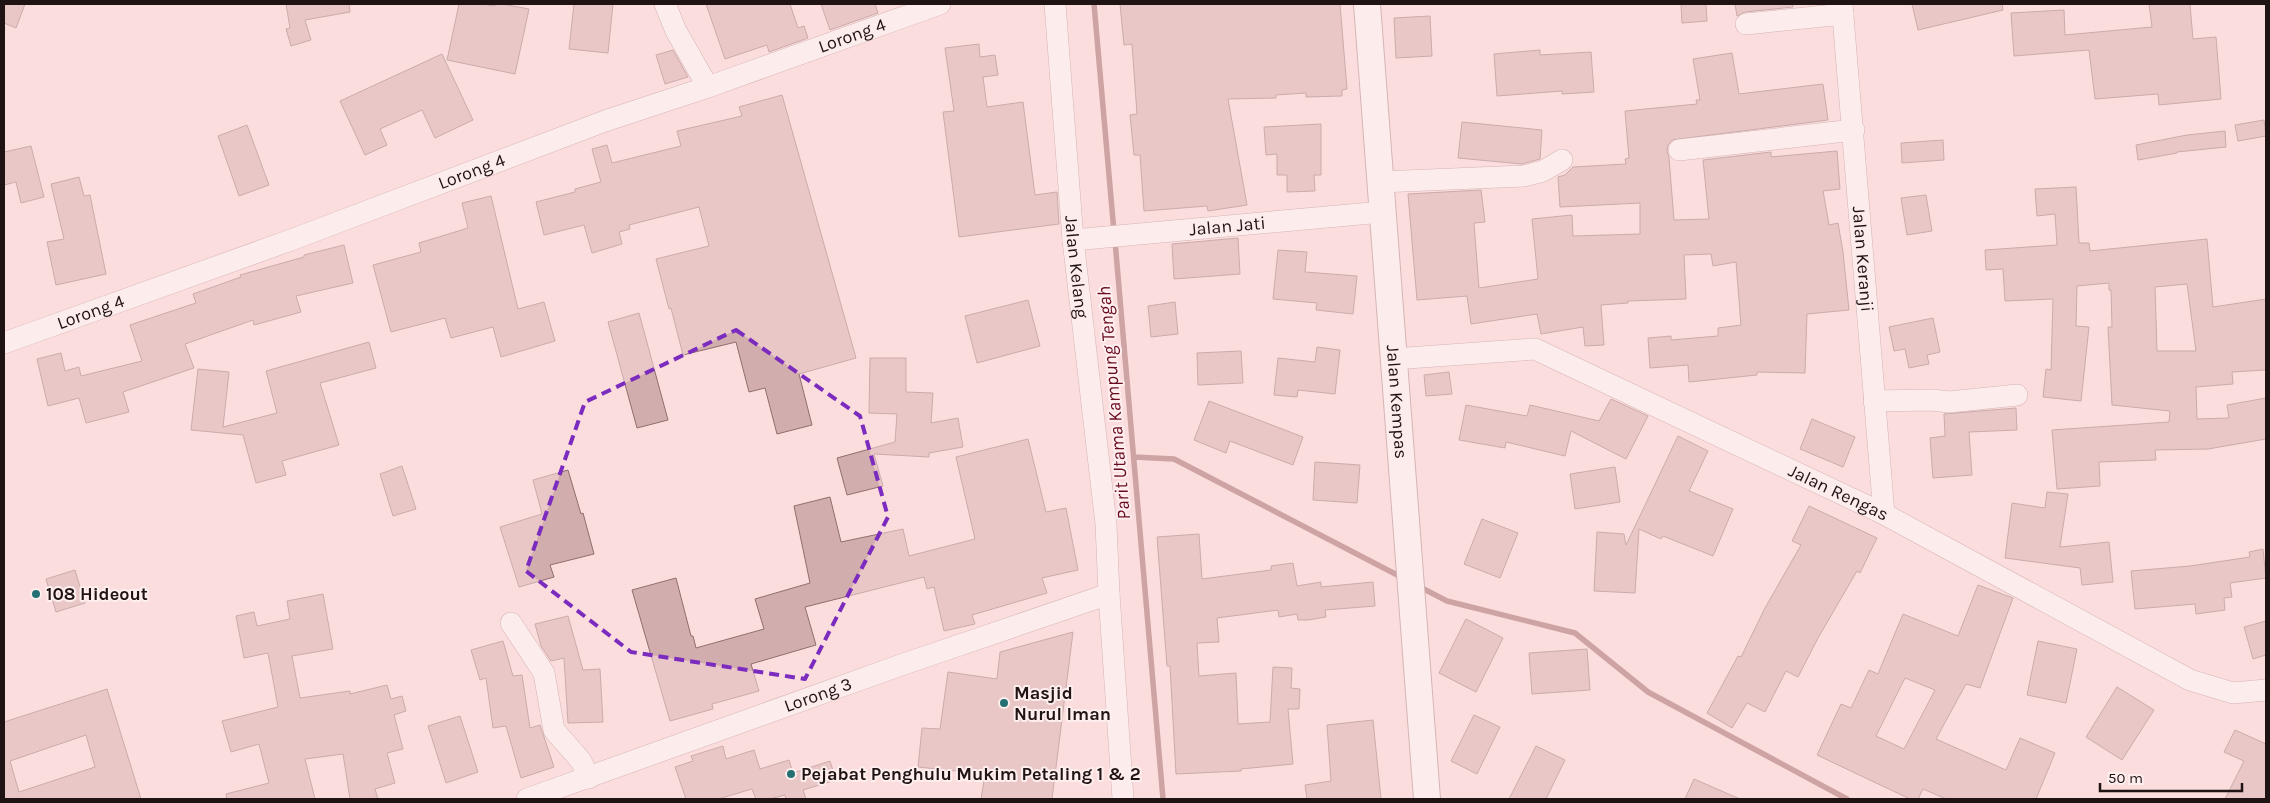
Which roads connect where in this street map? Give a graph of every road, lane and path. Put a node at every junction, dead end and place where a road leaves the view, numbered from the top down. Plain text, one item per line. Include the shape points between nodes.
1 (665, 4) edge
2 (940, 4) edge
3 (1056, 4) edge
4 (1366, 4) edge
5 (1843, 9) edge
6 (889, 12) edge
7 (1746, 24) dead end
8 (708, 87) junction
9 (1854, 130) junction
10 (1679, 150) dead end
11 (1562, 160) dead end
12 (1380, 182) junction
13 (1382, 212) junction
14 (1073, 240) junction
15 (4, 343) edge
16 (1393, 359) junction
17 (2017, 395) dead end
18 (1874, 401) junction
19 (1884, 514) junction
20 (1109, 594) junction
21 (511, 623) dead end
22 (2266, 690) edge
23 (589, 778) junction
24 (528, 799) edge
25 (1123, 799) edge
26 (1427, 799) edge

1 - 8 street via 676,31
2 - 6 street, Lorong 4
3 - 14 street, Jalan Kelang
4 - 12 street, Jalan Kempas
5 - 7 street
5 - 9 street, Jalan Keranji
6 - 8 street, Lorong 4
8 - 15 street, Lorong 4 via 605,121 291,240
9 - 10 street
9 - 18 street, Jalan Keranji
11 - 12 street via 1543,171 1524,176
12 - 13 street, Jalan Kempas
13 - 14 street, Jalan Jati
13 - 16 street, Jalan Kempas
14 - 20 street, Jalan Kelang via 1106,524
16 - 19 street, Jalan Rengas via 1535,349
16 - 26 street, Jalan Kempas
17 - 18 street via 1949,402
18 - 19 street, Jalan Keranji
19 - 22 street, Jalan Rengas via 2190,680 2233,693
20 - 23 street, Lorong 3
20 - 25 street, Jalan Kelang
21 - 23 street via 544,673 554,730 581,761
23 - 24 street, Lorong 3

